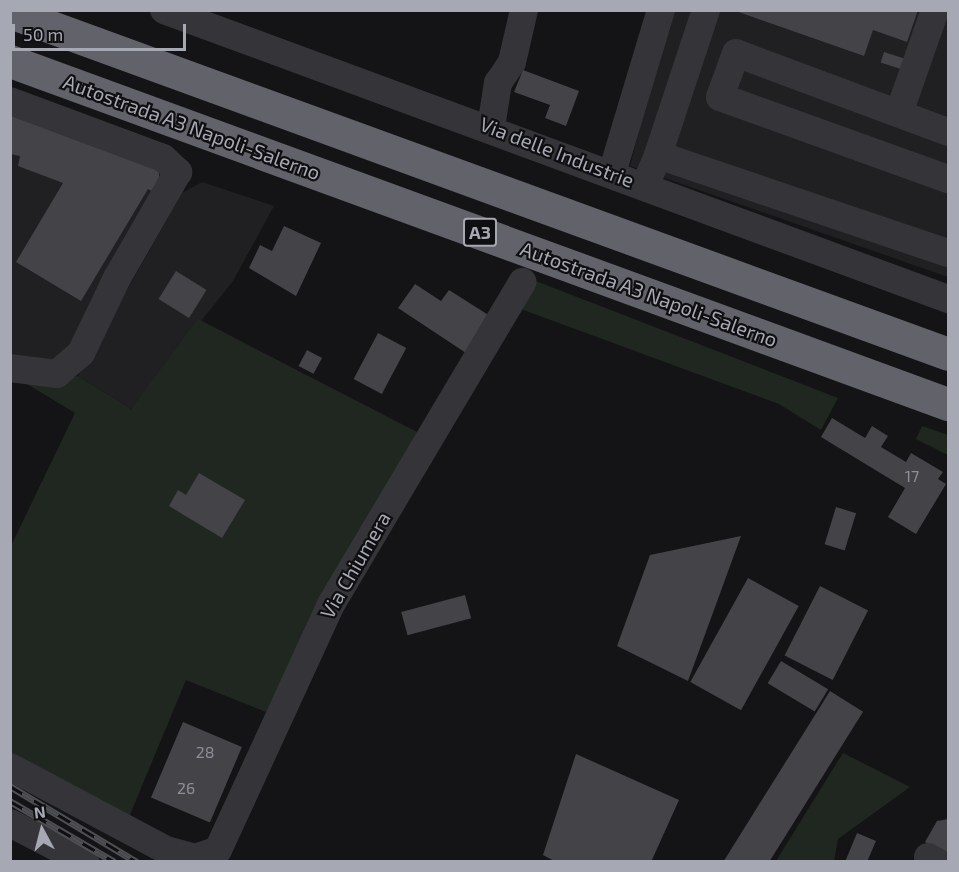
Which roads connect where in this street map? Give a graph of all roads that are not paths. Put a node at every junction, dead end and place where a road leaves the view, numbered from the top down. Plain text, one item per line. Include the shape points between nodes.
1 (164, 10) edge
2 (524, 10) edge
3 (661, 10) edge
4 (706, 10) edge
5 (935, 10) edge
6 (10, 12) edge
7 (10, 61) edge
8 (10, 101) edge
9 (899, 113) junction
10 (491, 127) junction
11 (948, 132) edge
12 (658, 154) junction
13 (612, 173) junction
14 (948, 179) edge
15 (645, 186) junction
16 (948, 253) edge
17 (522, 282) dead end
18 (948, 299) edge
19 (948, 354) edge
20 (10, 368) edge
21 (948, 404) edge
22 (10, 767) edge
23 (10, 823) edge
24 (86, 861) edge

1 - 10 street, Via delle Industrie
2 - 10 street via 512,62 498,83
3 - 13 street
4 - 12 street
5 - 9 street
6 - 19 highway, A3
7 - 21 highway, Autostrada A3 Napoli-Salerno / A3
8 - 20 street via 163,158 178,172 117,278 81,353 57,374
9 - 11 street
9 - 14 street via 736,53 720,96
10 - 13 street, Via delle Industrie
12 - 15 street
12 - 16 street
13 - 15 street, Via delle Industrie
15 - 18 street, Via delle Industrie
17 - 22 street, Via Chiumera via 330,606 218,850 208,857 166,850
23 - 24 street

